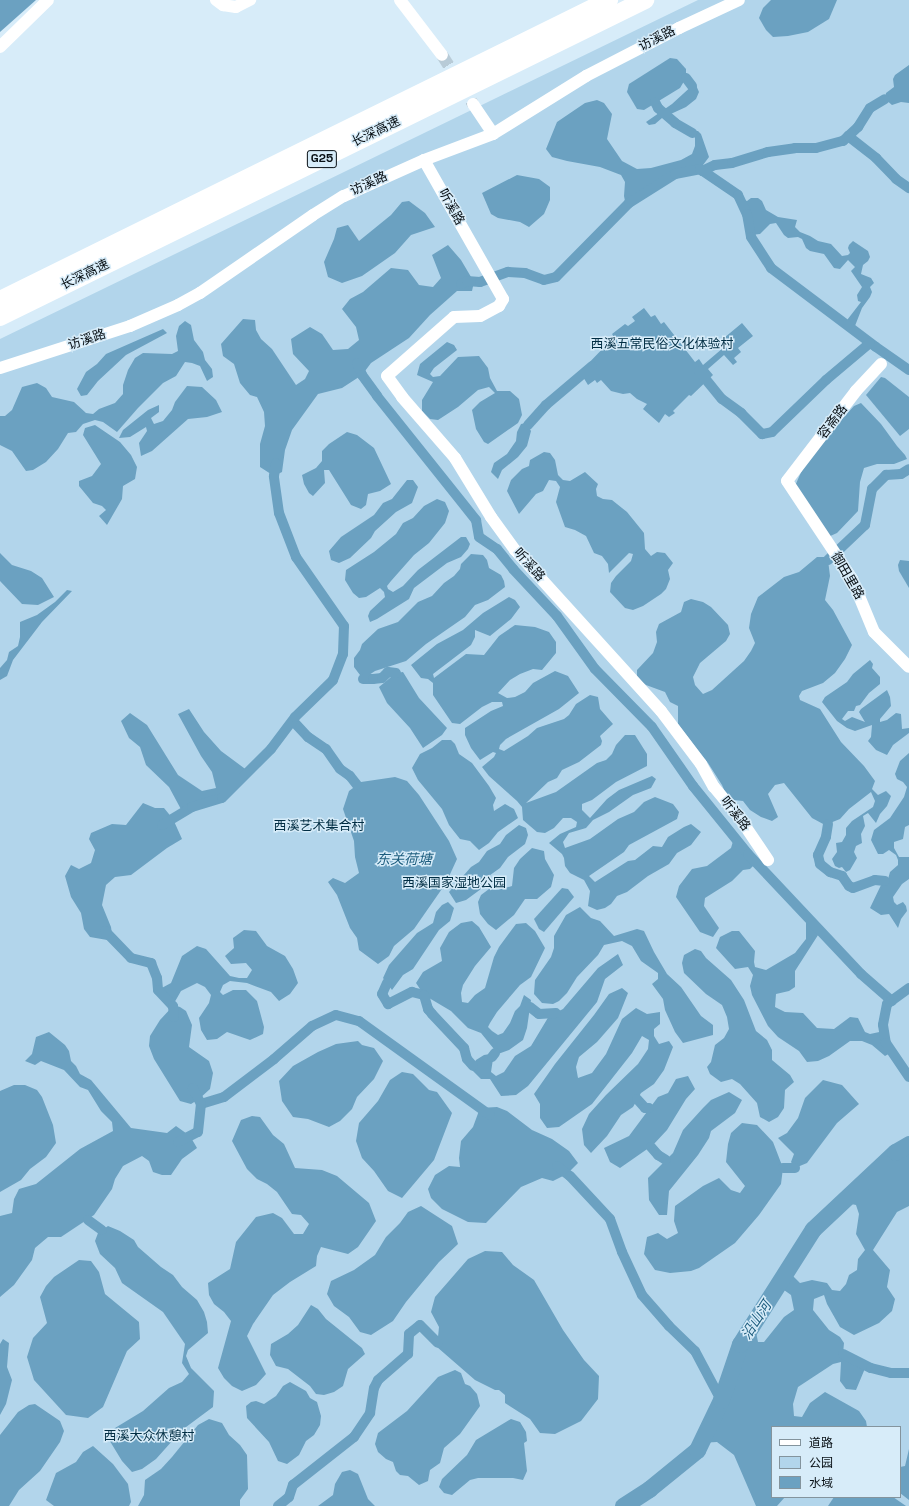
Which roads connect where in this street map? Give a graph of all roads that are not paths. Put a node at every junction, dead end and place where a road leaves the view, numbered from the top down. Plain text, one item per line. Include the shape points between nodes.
1 (48, 0) edge
2 (216, 0) edge
3 (250, 0) edge
4 (400, 0) edge
5 (609, 0) edge
6 (645, 0) edge
7 (739, 0) edge
8 (0, 47) edge
9 (442, 55) tunnel mouth
10 (473, 104) tunnel mouth
11 (493, 134) junction
12 (424, 160) junction
13 (0, 300) edge
14 (0, 317) edge
15 (881, 364) dead end
16 (0, 368) edge
17 (787, 481) joint
18 (909, 667) edge
19 (768, 860) dead end

1 - 8 street
2 - 3 street via 223,5 236,7
4 - 9 street
5 - 13 highway, 长深高速 / G25
6 - 14 highway, 长深高速 / G25
7 - 11 street, 访溪路 via 586,76
10 - 11 street
11 - 12 street, 访溪路
12 - 16 street, 访溪路 via 344,196 200,293 178,305 130,326
12 - 19 street, 听溪路 via 502,299 499,306 480,316 454,317 387,376 455,458 491,517 515,550 661,711
15 - 17 street, 容斋路 via 856,391
17 - 18 street, 御田里路 via 852,579 874,632

